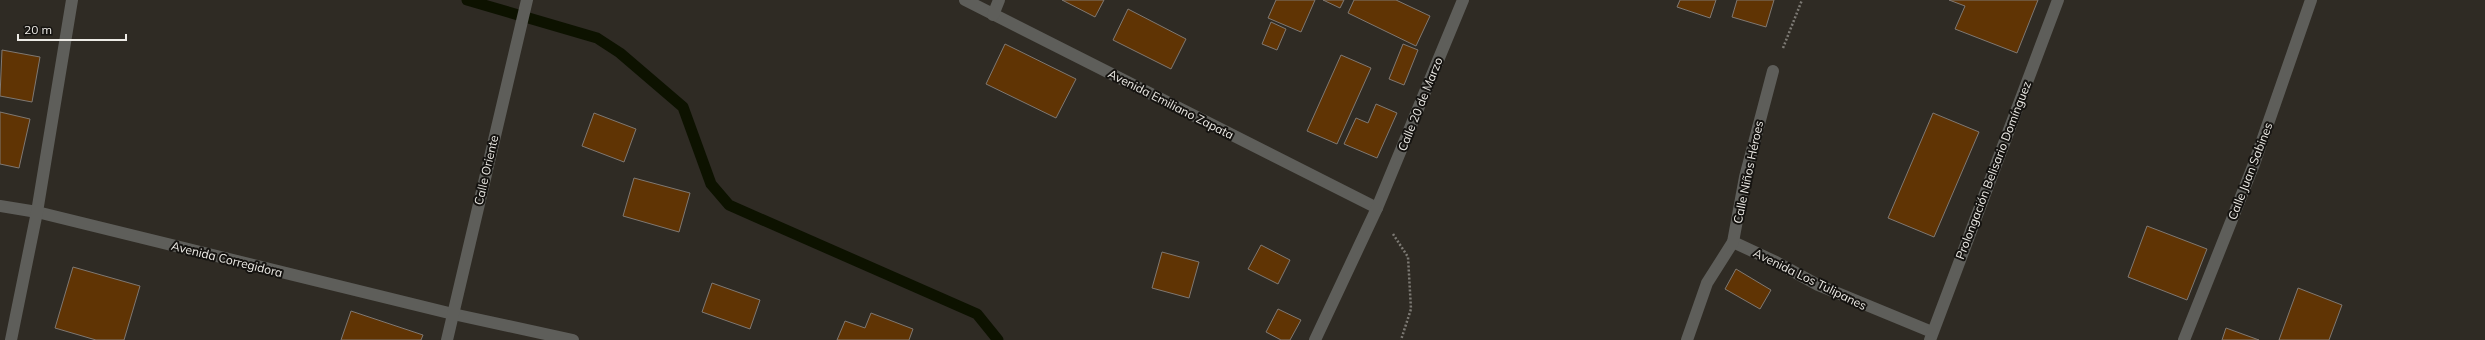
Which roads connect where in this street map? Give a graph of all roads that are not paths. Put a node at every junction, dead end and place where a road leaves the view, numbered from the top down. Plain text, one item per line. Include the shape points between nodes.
1 (72, 0) edge
2 (527, 0) edge
3 (965, 0) edge
4 (999, 0) edge
5 (1463, 0) edge
6 (2058, 0) edge
7 (2311, 0) edge
8 (993, 14) junction
9 (1773, 71) road end
10 (0, 206) edge
11 (1377, 208) junction
12 (37, 212) junction
13 (1733, 242) junction
14 (453, 314) junction
15 (1931, 336) edge
16 (11, 340) edge
17 (446, 340) edge
18 (573, 340) edge
19 (1315, 340) edge
20 (1687, 340) edge
21 (2184, 340) edge

1 - 12 street
2 - 14 street, Calle Oriente
3 - 8 street, Avenida Emiliano Zapata
4 - 8 street
5 - 11 street, Calle 20 de Marzo
6 - 15 street, Prolongación Belisario Domínguez
7 - 21 street, Calle Juan Sabines via 2254,164
8 - 11 street, Avenida Emiliano Zapata
9 - 13 street, Calle Niños Héroes via 1745,177
10 - 12 street, Avenida Corregidora
11 - 19 street, Calle 20 de Marzo
12 - 14 street, Avenida Corregidora
12 - 16 street
13 - 15 street, Avenida Los Tulipanes via 1818,285
13 - 20 street, Calle Niños Héroes via 1707,283
14 - 17 street, Calle Oriente
14 - 18 street, Avenida Corregidora

